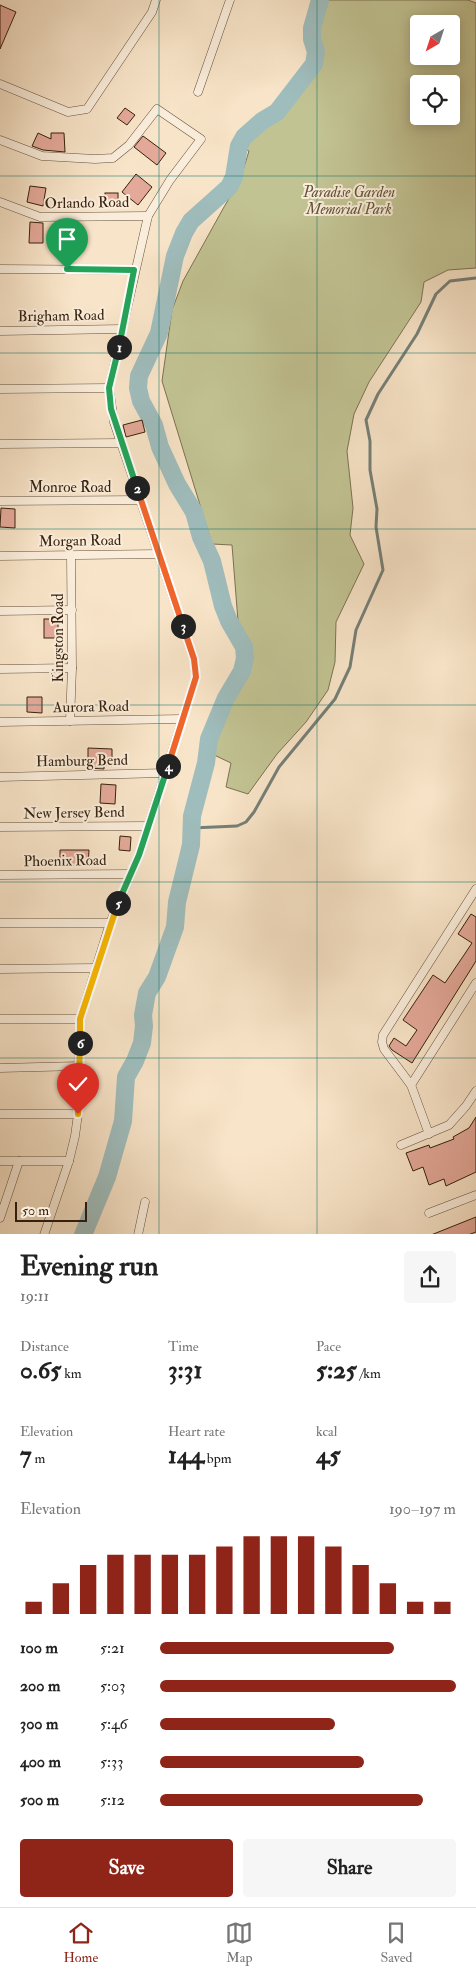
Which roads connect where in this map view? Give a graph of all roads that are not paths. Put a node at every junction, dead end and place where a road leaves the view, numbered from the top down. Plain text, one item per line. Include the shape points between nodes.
1 (156, 0) edge
2 (230, 0) edge
3 (0, 84) edge
4 (198, 92) dead end
5 (0, 140) edge
6 (0, 202) edge
7 (148, 216) junction
8 (0, 269) edge
9 (134, 270) junction
10 (122, 329) junction
11 (0, 331) edge
12 (109, 388) junction
13 (0, 389) edge
14 (122, 443) junction
15 (0, 444) edge
16 (141, 500) junction
17 (0, 501) edge
18 (159, 554) junction
19 (0, 556) edge
20 (71, 556) junction
21 (72, 610) junction
22 (0, 611) edge
23 (72, 668) junction
24 (0, 669) edge
25 (182, 719) junction
26 (70, 721) junction
27 (0, 722) edge
28 (165, 773) junction
29 (0, 777) edge
30 (148, 826) junction
31 (0, 827) edge
32 (130, 874) junction
33 (0, 875) edge
34 (476, 889) edge
35 (0, 923) edge
36 (110, 923) junction
37 (96, 968) junction
38 (0, 969) edge
39 (476, 983) edge
40 (80, 1019) junction
41 (0, 1020) edge
42 (80, 1066) junction
43 (0, 1068) edge
44 (411, 1085) junction
45 (476, 1091) edge
46 (0, 1114) edge
47 (78, 1114) junction
48 (429, 1134) junction
49 (401, 1145) dead end
50 (0, 1161) edge
51 (19, 1161) junction
52 (69, 1161) junction
53 (476, 1195) edge
54 (145, 1202) dead end
55 (429, 1213) dead end
56 (0, 1218) edge
57 (44, 1234) edge
58 (138, 1234) edge

1 - 3 street via 152,12 87,109 68,112
2 - 4 street
5 - 7 street via 42,156 113,158 129,145 157,109 201,140 170,180
6 - 7 street, Orlando Road via 40,217
7 - 9 street
8 - 9 street
9 - 10 street
10 - 11 street, Brigham Road
10 - 12 street
12 - 13 street
12 - 14 street via 114,422
14 - 15 street
14 - 16 street
16 - 17 street, Monroe Road
16 - 18 street
18 - 20 street, Morgan Road
18 - 25 street via 196,668
19 - 20 street, Morgan Road
20 - 21 street, Kingston Road
21 - 22 street
21 - 23 street, Kingston Road
23 - 24 street
23 - 26 street, Kingston Road
25 - 26 street, Aurora Road
25 - 28 street
26 - 27 street, Aurora Road
28 - 29 street, Hamburg Bend
28 - 30 street
30 - 31 street, New Jersey Bend
30 - 32 street
32 - 33 street, Phoenix Road
32 - 36 street
34 - 44 street via 383,1035 384,1049
35 - 36 street
36 - 37 street
37 - 38 street
37 - 40 street
39 - 44 street
40 - 41 street
40 - 42 street
42 - 43 street
42 - 47 street
44 - 48 street
45 - 48 street via 458,1117
46 - 47 street
47 - 52 street
48 - 49 street
50 - 51 street
51 - 52 street
51 - 56 street
52 - 57 street
53 - 55 street
54 - 58 street

